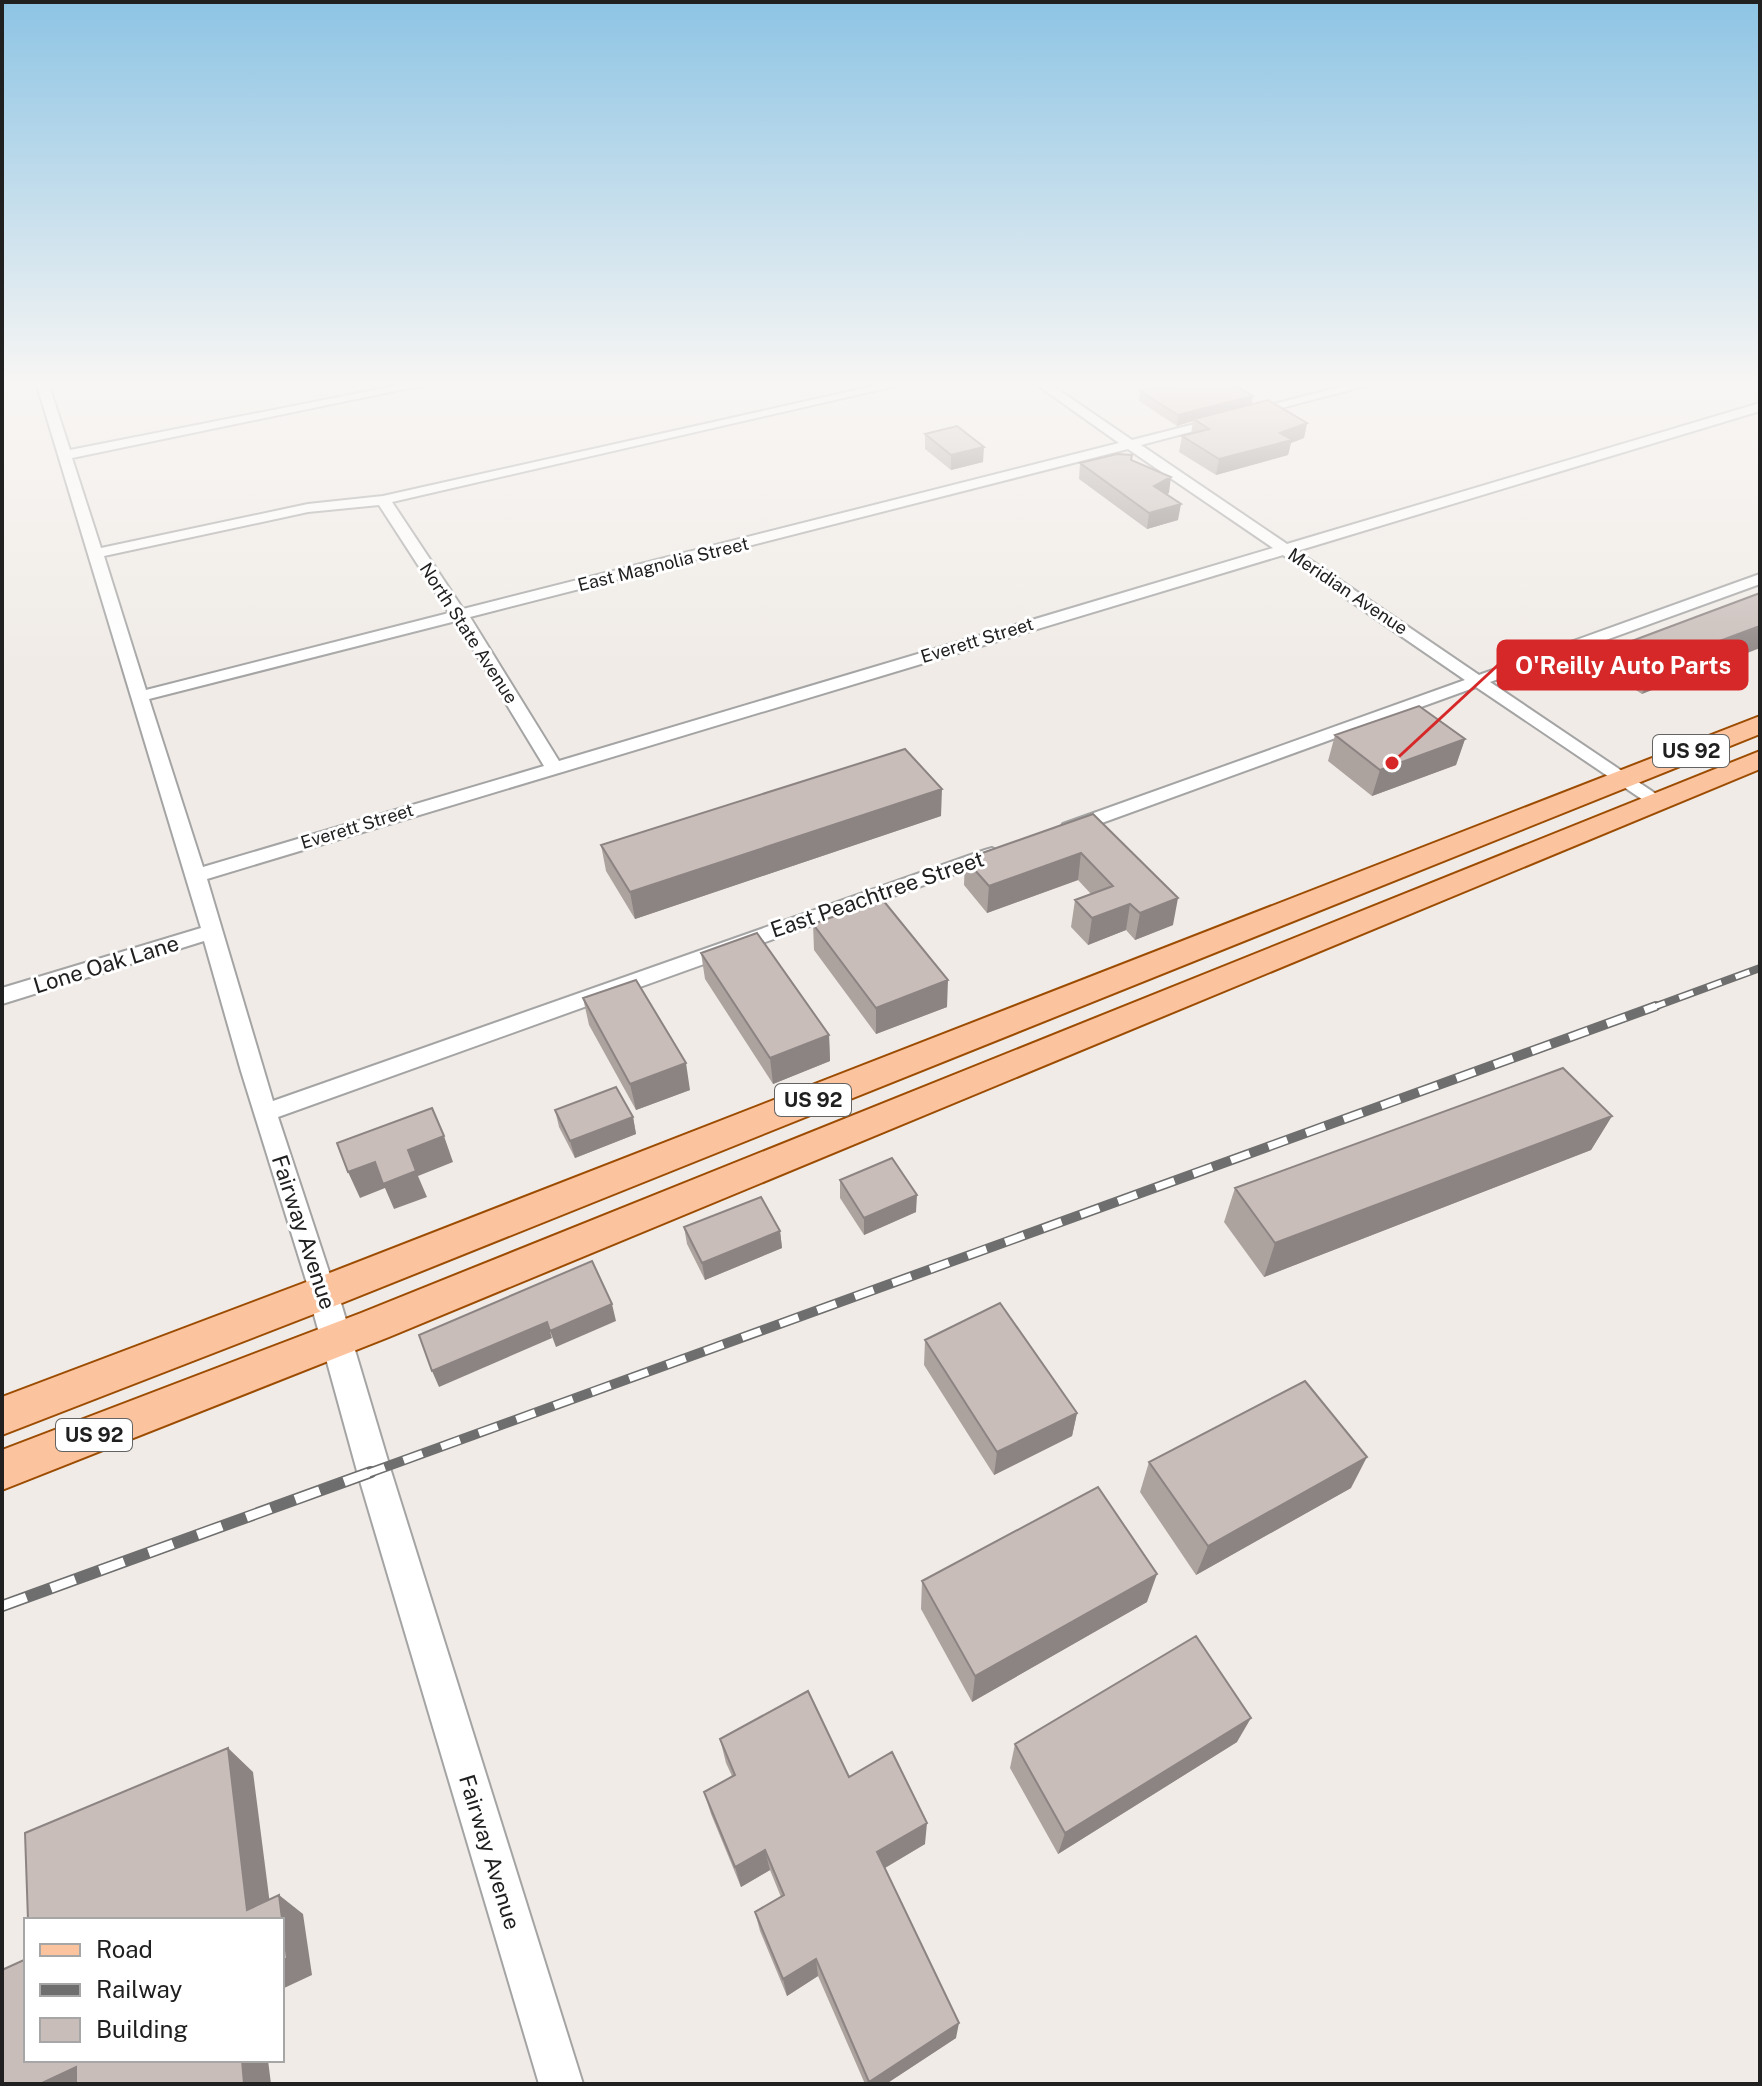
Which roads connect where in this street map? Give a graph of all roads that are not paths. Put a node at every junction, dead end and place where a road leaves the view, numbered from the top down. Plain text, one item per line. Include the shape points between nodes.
1 (74, 479) edge
2 (475, 479) edge
3 (993, 479) edge
4 (1183, 479) edge
5 (1516, 479) edge
6 (383, 500) junction
7 (1284, 548) junction
8 (97, 553) junction
9 (1760, 579) edge
10 (461, 616) junction
11 (1476, 679) junction
12 (138, 697) junction
13 (1760, 724) edge
14 (1760, 759) edge
15 (554, 767) junction
16 (1621, 779) junction
17 (1655, 802) junction
18 (1055, 833) edge
19 (1010, 848) edge
20 (196, 876) junction
21 (210, 932) junction
22 (1082, 994) junction
23 (2, 996) edge
24 (1111, 1025) junction
25 (266, 1112) junction
26 (323, 1293) junction
27 (339, 1340) junction
28 (2, 1416) edge
29 (2, 1470) edge
30 (561, 2084) edge

1 - 8 street, Fairway Avenue
2 - 6 street
3 - 10 street, East Magnolia Street
4 - 7 street, Meridian Avenue
5 - 7 street, Everett Street
6 - 8 street via 308,508
6 - 10 street, North State Avenue
7 - 11 street, Meridian Avenue
7 - 15 street, Everett Street
8 - 12 street, Fairway Avenue
9 - 11 street
10 - 12 street, East Magnolia Street
10 - 15 street, North State Avenue
11 - 16 street, Meridian Avenue
11 - 18 street
12 - 20 street, Fairway Avenue
13 - 16 main road, US 92
14 - 17 main road, US 92
15 - 20 street, Everett Street
16 - 17 street, Meridian Avenue
16 - 22 main road, US 92
17 - 24 main road, US 92
19 - 25 street, East Peachtree Street
20 - 21 street, Fairway Avenue
21 - 23 street, Lone Oak Lane
21 - 25 street, Fairway Avenue
22 - 24 main road
22 - 26 main road, US 92
24 - 27 main road, US 92
25 - 26 street, Fairway Avenue
26 - 27 street, Fairway Avenue
26 - 28 main road, US 92
27 - 29 main road, US 92
27 - 30 street, Fairway Avenue

